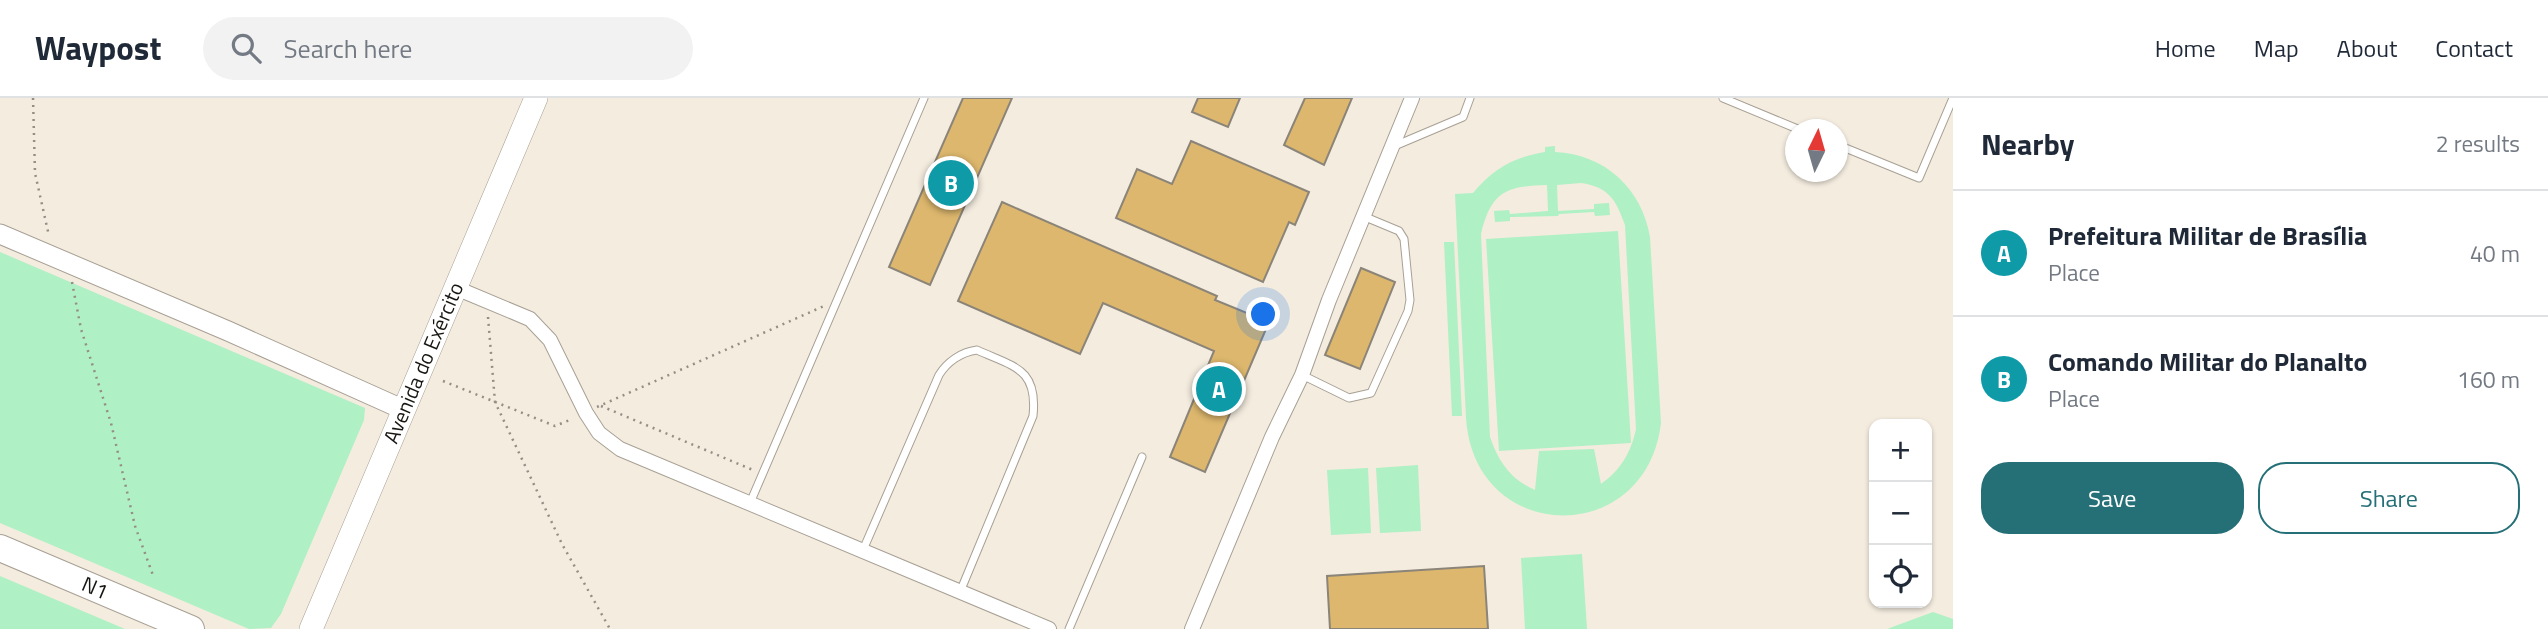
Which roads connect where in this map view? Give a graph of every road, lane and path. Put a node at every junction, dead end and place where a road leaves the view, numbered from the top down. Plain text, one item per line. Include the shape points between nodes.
1 (33, 98) edge
2 (536, 98) edge
3 (924, 98) edge
4 (1412, 98) edge
5 (1471, 98) edge
6 (1723, 98) edge
7 (1953, 98) edge
8 (1785, 124) edge
9 (1392, 148) junction
10 (1848, 149) edge
11 (1363, 216) junction
12 (0, 234) edge
13 (49, 237) dead end
14 (68, 262) junction
15 (456, 288) junction
16 (487, 301) junction
17 (825, 306) dead end
18 (1302, 375) junction
19 (443, 381) dead end
20 (495, 402) junction
21 (601, 405) junction
22 (402, 409) junction
23 (594, 409) dead end
24 (575, 417) dead end
25 (1142, 457) dead end
26 (763, 474) junction
27 (750, 503) junction
28 (0, 548) edge
29 (863, 551) junction
30 (154, 578) dead end
31 (960, 592) junction
32 (191, 629) edge
33 (311, 629) edge
34 (610, 629) edge
35 (1049, 629) edge
36 (1069, 629) edge
37 (1192, 629) edge

1 - 13 path via 35,173
2 - 15 main road, Avenida do Exército
3 - 26 lane
4 - 9 street
5 - 9 lane via 1463,117
6 - 8 lane
7 - 10 lane via 1919,178
9 - 11 street
11 - 18 street
11 - 18 lane via 1399,231 1404,239 1408,311 1371,393 1349,398
12 - 14 main road
14 - 22 main road
14 - 30 path via 81,329 111,423 135,526
15 - 16 street
15 - 22 main road, Avenida do Exército
16 - 20 path
16 - 27 street via 530,319 550,340 599,433 620,449
17 - 21 path
18 - 37 street
19 - 20 path
20 - 24 path via 555,426
20 - 34 path via 562,544
21 - 23 path
21 - 26 path
22 - 33 main road, Avenida do Exército
25 - 36 lane
26 - 27 lane
27 - 29 street
28 - 32 highway, N1
29 - 31 street
29 - 31 lane via 939,375 946,364 977,350 1023,370 1035,396 1033,416
31 - 35 street

